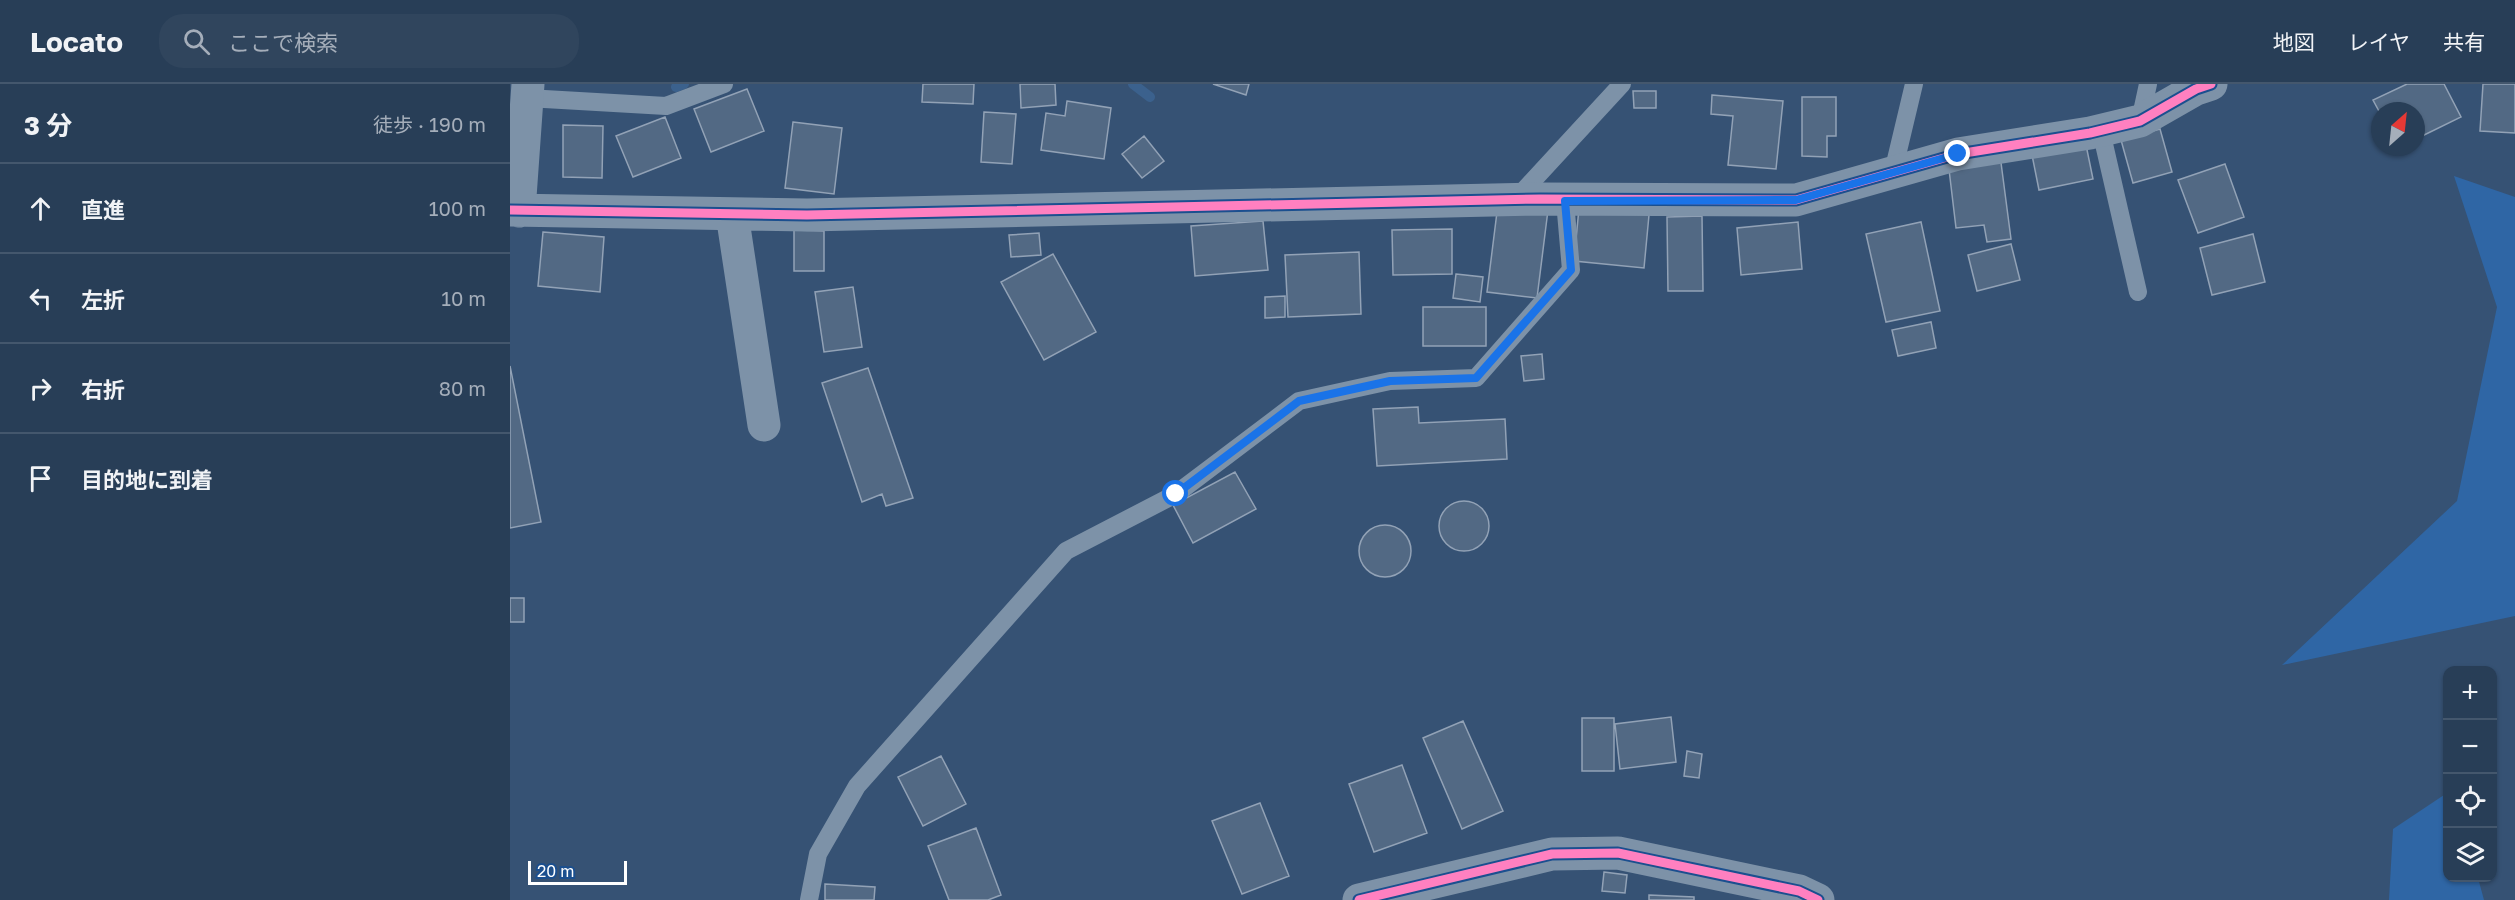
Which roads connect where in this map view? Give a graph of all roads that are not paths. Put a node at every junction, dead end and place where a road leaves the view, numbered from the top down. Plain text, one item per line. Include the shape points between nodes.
1 (724, 84) edge
2 (1622, 84) edge
3 (1914, 84) edge
4 (2148, 84) edge
5 (2211, 84) edge
6 (528, 91) edge
7 (2140, 121) junction
8 (2101, 131) junction
9 (1893, 172) junction
10 (1515, 200) junction
11 (1565, 201) junction
12 (515, 210) edge
13 (732, 214) junction
14 (2138, 292) dead end
15 (764, 425) dead end
16 (808, 900) edge
17 (1359, 900) edge
18 (1818, 900) edge

1 - 6 lane via 666,106
2 - 10 lane
3 - 9 lane
4 - 7 lane
5 - 7 street
6 - 12 street
7 - 8 street
8 - 9 street via 1958,154
8 - 14 lane
9 - 11 street via 1796,200
10 - 11 street
10 - 13 street
11 - 16 lane via 1571,270 1476,378 1390,381 1299,401 1176,494 1066,551 857,786 818,854
12 - 13 street
13 - 15 street
17 - 18 street via 1552,854 1618,853 1799,891

